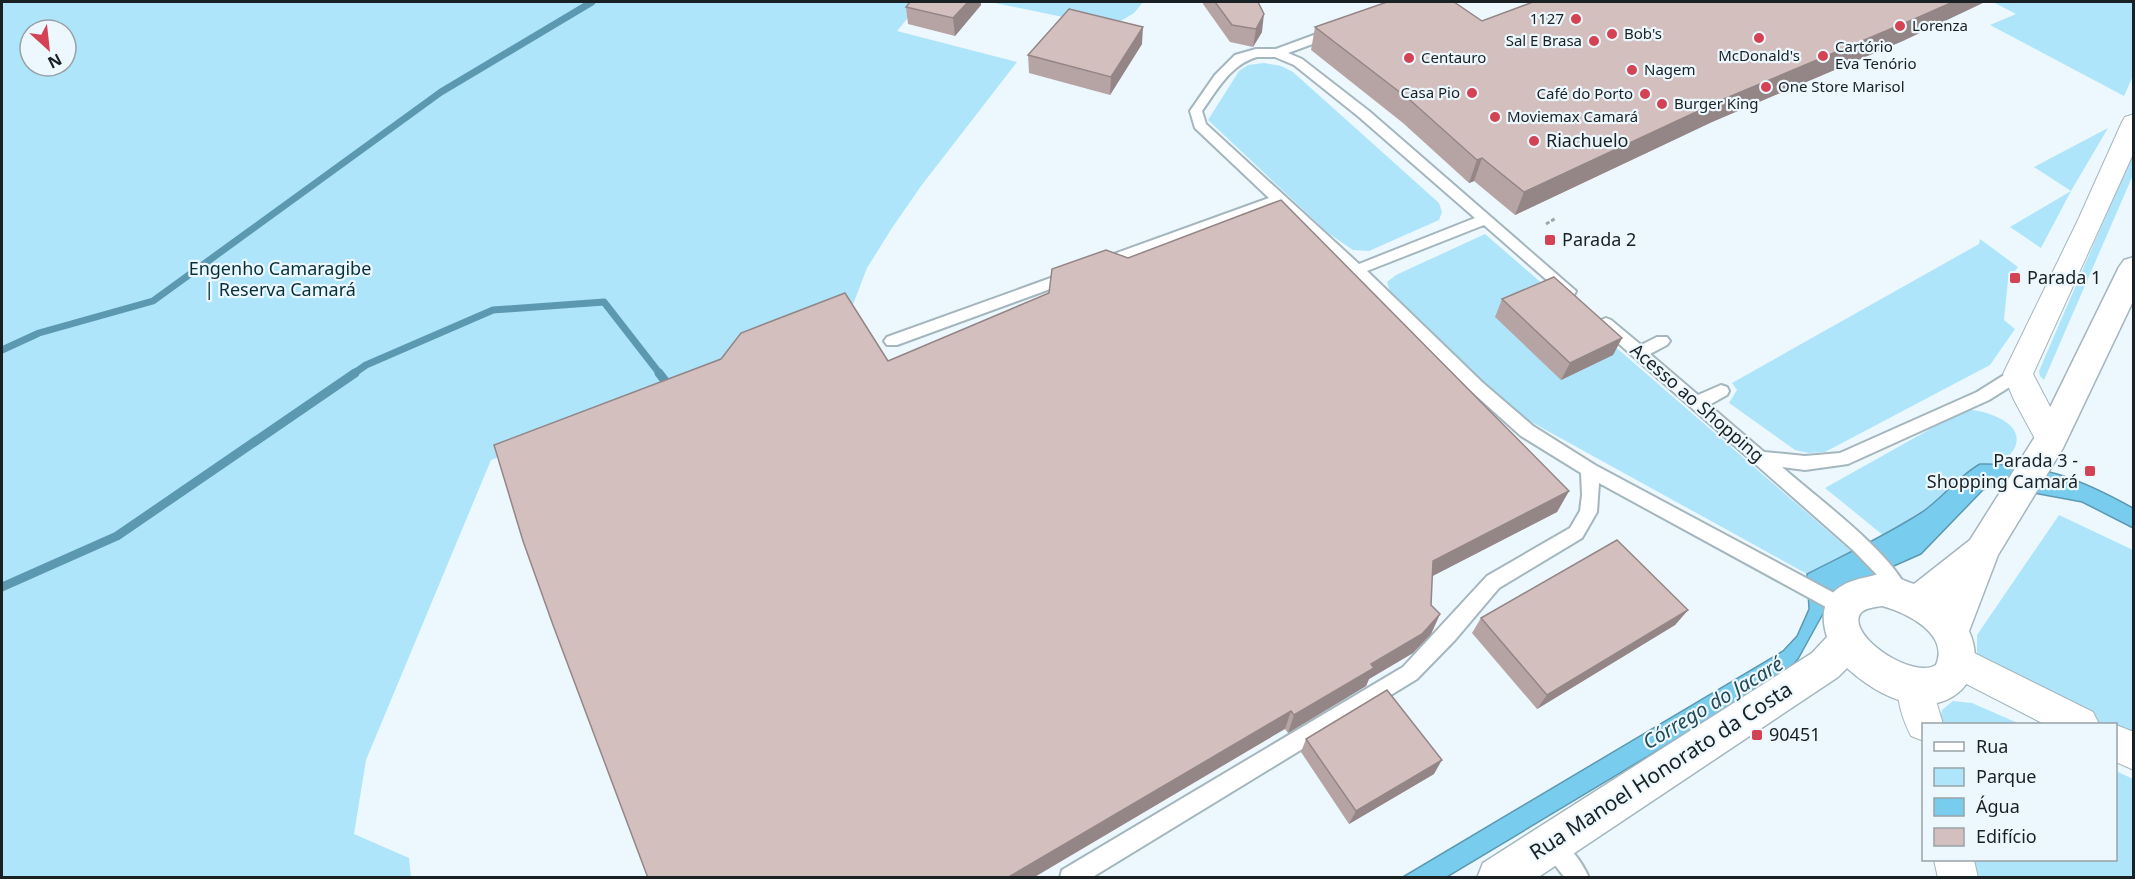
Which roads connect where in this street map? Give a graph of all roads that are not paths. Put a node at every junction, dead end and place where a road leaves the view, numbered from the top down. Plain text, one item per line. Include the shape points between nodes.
1 (1342, 29) edge
2 (1277, 53) junction
3 (2133, 122) edge
4 (1279, 199) junction
5 (1485, 219) junction
6 (2133, 267) edge
7 (1357, 270) junction
8 (1577, 299) edge
9 (1595, 314) edge
10 (892, 341) dead end
11 (1662, 341) dead end
12 (1639, 353) junction
13 (2018, 374) junction
14 (1721, 391) dead end
15 (1698, 404) junction
16 (2044, 450) junction
17 (1763, 459) junction
18 (1589, 470) junction
19 (1983, 549) junction
20 (1902, 590) junction
21 (1843, 636) junction
22 (1954, 646) junction
23 (1915, 686) junction
24 (1924, 723) edge
25 (2078, 723) edge
26 (2117, 744) edge
27 (2133, 752) edge
28 (1551, 844) junction
29 (1954, 861) edge
30 (1070, 878) edge
31 (1498, 878) edge
32 (1579, 878) edge
33 (1958, 878) edge

1 - 2 lane
2 - 4 lane via 1239,58 1196,111 1200,126
2 - 5 lane via 1298,62 1364,114
3 - 13 street
4 - 7 lane
4 - 10 lane
5 - 7 lane
5 - 8 lane
6 - 16 street
7 - 18 lane via 1504,411 1552,449
9 - 12 lane, Acesso ao Shopping
11 - 12 lane
12 - 15 lane, Acesso ao Shopping
13 - 16 street
13 - 17 lane via 1983,396 1842,459 1805,463
14 - 15 lane
15 - 17 lane, Acesso ao Shopping
16 - 19 street
17 - 20 lane, Acesso ao Shopping via 1859,545
18 - 21 lane via 1797,581
18 - 30 lane via 1592,495 1576,533 1493,582 1410,673
19 - 20 street
19 - 22 street
20 - 21 street via 1865,591 1852,597
20 - 22 street via 1944,623
21 - 23 street via 1888,678
21 - 28 street, Rua Manoel Honorato da Costa
22 - 23 street via 1954,673 1945,682
22 - 25 street
23 - 24 street
26 - 27 street
28 - 31 street, Rua Manoel Honorato da Costa
28 - 32 lane
29 - 33 street

